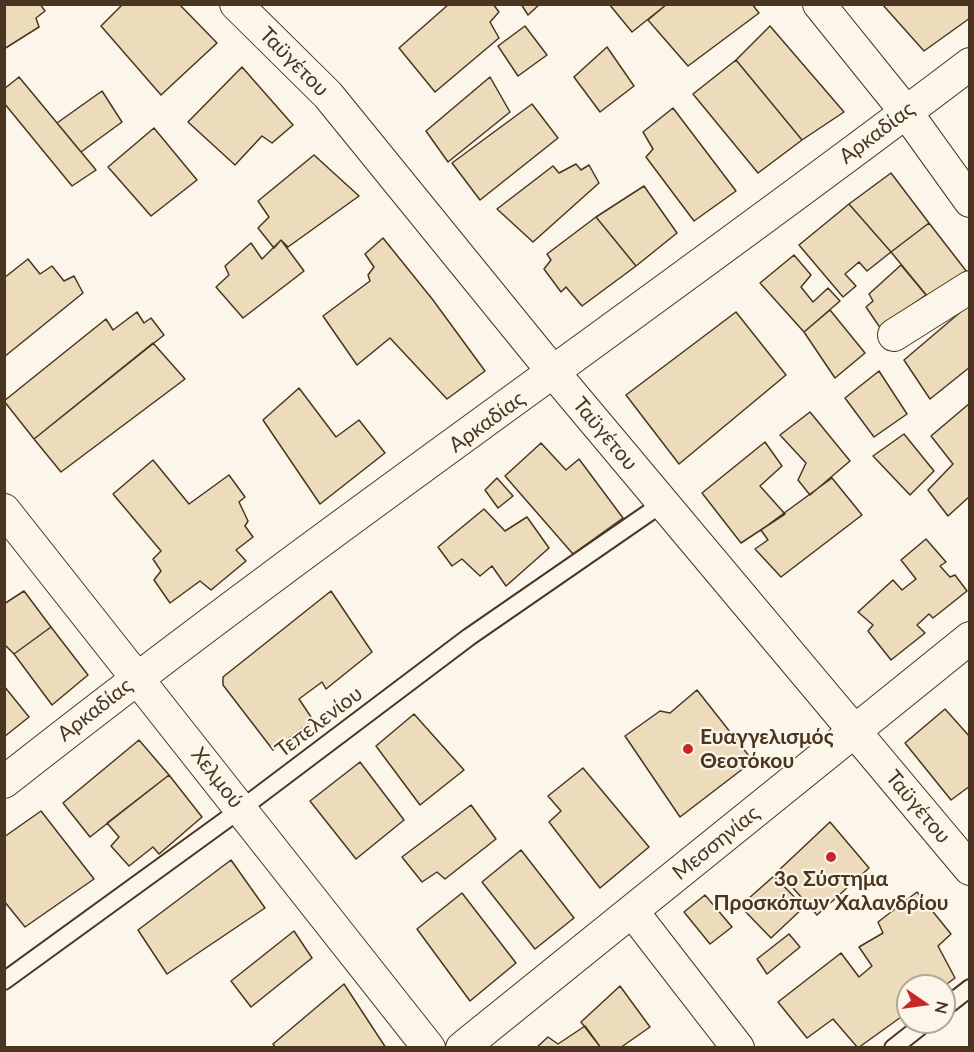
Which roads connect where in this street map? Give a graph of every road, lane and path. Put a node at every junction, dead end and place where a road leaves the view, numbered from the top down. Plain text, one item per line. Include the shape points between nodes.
1 (237, 4) edge
2 (819, 4) edge
3 (969, 64) edge
4 (906, 112) junction
5 (969, 201) edge
6 (969, 287) edge
7 (894, 335) dead end
8 (554, 373) junction
9 (663, 503) junction
10 (4, 510) edge
11 (969, 638) edge
12 (137, 677) junction
13 (854, 731) junction
14 (4, 782) edge
15 (241, 809) junction
16 (969, 869) edge
17 (632, 911) junction
18 (4, 981) edge
19 (969, 988) edge
20 (956, 998) edge
21 (910, 1034) edge
22 (429, 1047) edge
23 (462, 1047) edge
24 (738, 1047) edge
25 (892, 1047) edge

1 - 8 street, Ταϋγέτου via 328,95
2 - 4 street
3 - 4 street, Αρκαδίας
4 - 5 street
4 - 8 street, Αρκαδίας
6 - 7 street
8 - 9 street, Ταϋγέτου
8 - 12 street, Αρκαδίας
9 - 13 street, Ταϋγέτου
9 - 15 lane, Τεπελενίου via 469,636
10 - 12 street, Χελμού
11 - 13 street, Μεσσηνίας
12 - 14 street, Αρκαδίας
12 - 15 street, Χελμού
13 - 16 street, Ταϋγέτου
13 - 17 street, Μεσσηνίας
15 - 18 lane, Τεπελενίου
15 - 22 street, Χελμού
17 - 23 street, Μεσσηνίας
17 - 24 street
19 - 20 lane
21 - 25 lane

